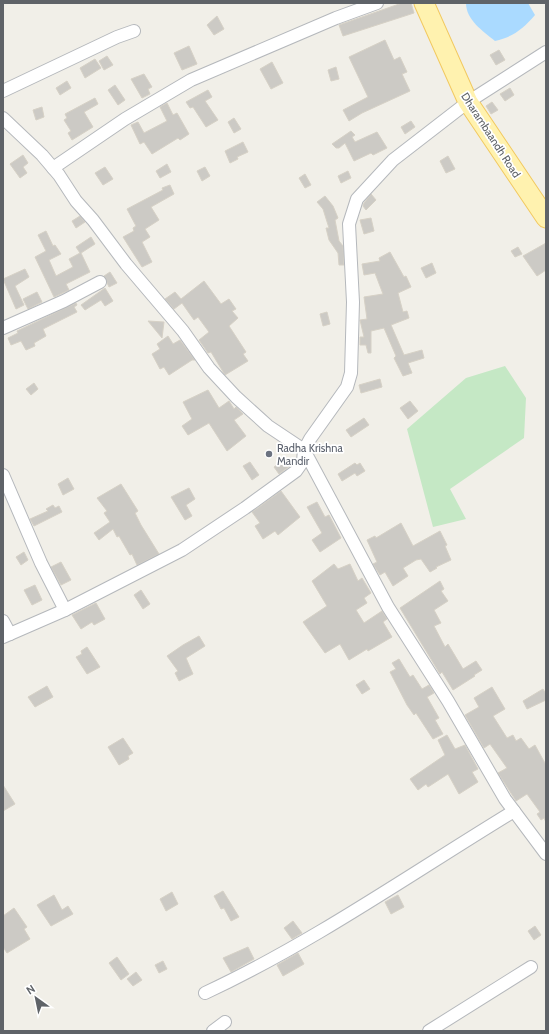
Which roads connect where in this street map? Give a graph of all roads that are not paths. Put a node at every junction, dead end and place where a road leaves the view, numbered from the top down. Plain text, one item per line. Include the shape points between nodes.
1 (377, 3) edge
2 (424, 3) edge
3 (134, 31) dead end
4 (546, 52) edge
5 (3, 91) edge
6 (468, 102) junction
7 (3, 118) edge
8 (53, 168) junction
9 (546, 218) edge
10 (100, 282) dead end
11 (3, 328) edge
12 (304, 450) junction
13 (3, 476) edge
14 (65, 610) junction
15 (3, 621) edge
16 (7, 636) edge
17 (514, 811) junction
18 (546, 854) edge
19 (531, 967) dead end
20 (205, 993) dead end
21 (225, 1022) dead end
22 (213, 1031) edge
23 (429, 1031) edge

1 - 8 street via 336,18 184,84 125,119
2 - 6 main road, Dharambaandh Road
3 - 5 street
4 - 6 street
6 - 9 main road, Dharambaandh Road
6 - 12 street via 393,160 357,199 349,224 353,302 351,373 347,388
7 - 8 street
8 - 12 street via 76,201 182,330 209,368 268,426
10 - 11 street
12 - 14 street via 303,461 296,471 239,512 182,550
12 - 17 street via 388,607
13 - 14 street via 40,563
14 - 16 street
15 - 16 street
17 - 18 street
17 - 20 street via 300,944 254,970
19 - 23 street
21 - 22 street

